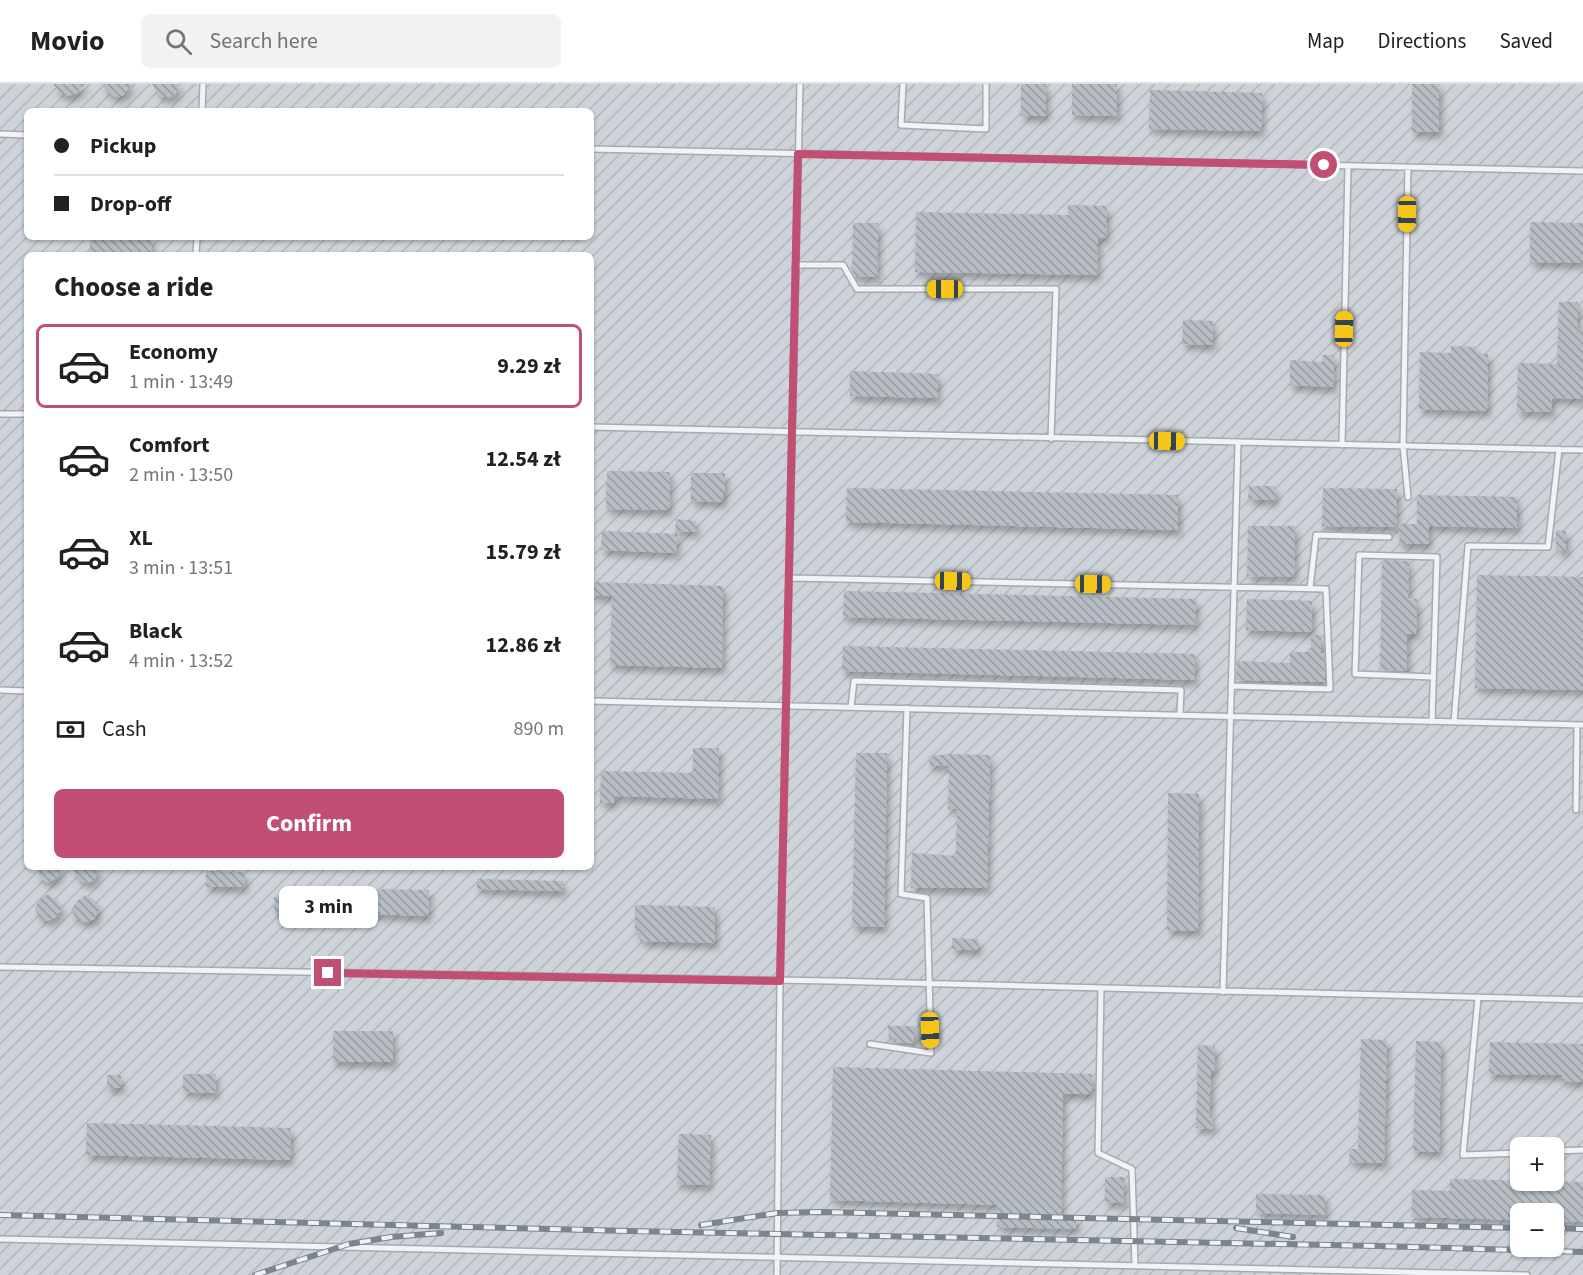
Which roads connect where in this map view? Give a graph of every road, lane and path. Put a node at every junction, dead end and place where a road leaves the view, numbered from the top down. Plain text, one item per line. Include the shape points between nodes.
1 (203, 84) edge
2 (800, 84) edge
3 (903, 84) edge
4 (986, 84) edge
5 (202, 108) edge
6 (0, 134) edge
7 (24, 135) edge
8 (594, 149) edge
9 (798, 154) junction
10 (1348, 166) junction
11 (1408, 167) junction
12 (1583, 171) edge
13 (796, 265) junction
14 (0, 414) edge
15 (24, 414) edge
16 (594, 427) edge
17 (793, 432) junction
18 (1050, 438) junction
19 (1238, 443) junction
20 (1342, 445) junction
21 (1403, 446) junction
22 (1559, 449) junction
23 (1583, 450) edge
24 (1408, 497) dead end
25 (1389, 537) dead end
26 (789, 578) junction
27 (1234, 587) junction
28 (1310, 588) junction
29 (1433, 677) junction
30 (1231, 686) junction
31 (0, 690) edge
32 (24, 691) edge
33 (594, 701) edge
34 (787, 705) junction
35 (851, 707) junction
36 (908, 708) junction
37 (1180, 715) junction
38 (1230, 717) junction
39 (1432, 721) junction
40 (1454, 722) junction
41 (1580, 725) edge
42 (1576, 810) dead end
43 (0, 967) edge
44 (780, 981) junction
45 (929, 984) junction
46 (1101, 989) junction
47 (1223, 992) junction
48 (1478, 998) junction
49 (1583, 1000) edge
50 (870, 1044) dead end
51 (1583, 1150) edge
52 (1564, 1151) edge
53 (1510, 1153) edge
54 (0, 1239) edge
55 (777, 1257) junction
56 (1135, 1266) junction
57 (777, 1275) edge
58 (1527, 1275) edge

1 - 5 lane
2 - 9 lane
3 - 4 lane via 902,125 986,129
6 - 7 lane
8 - 9 lane
9 - 10 lane
9 - 13 lane
10 - 11 lane
10 - 20 lane
11 - 12 lane
11 - 21 lane
13 - 17 lane
13 - 18 lane via 843,265 856,289 1056,289
14 - 15 lane
16 - 17 lane
17 - 18 lane
17 - 26 lane
18 - 19 lane
19 - 20 lane
19 - 27 lane
20 - 21 lane
21 - 22 lane
21 - 24 lane
22 - 23 lane
22 - 40 lane via 1548,547 1468,546
25 - 28 lane via 1316,535
26 - 27 lane
26 - 34 lane
27 - 28 lane
27 - 30 lane
28 - 30 lane via 1326,589 1330,689
29 - 29 lane via 1437,557 1359,555 1355,674
29 - 39 lane
30 - 38 lane
31 - 32 lane
33 - 34 lane
34 - 35 lane
34 - 44 lane
35 - 36 lane
35 - 37 lane via 854,681 889,681 1181,690
36 - 37 lane
36 - 45 lane via 901,894 927,898
37 - 38 lane
38 - 39 lane
38 - 47 lane
39 - 40 lane
40 - 41 lane
41 - 42 lane
43 - 44 lane
44 - 45 lane
44 - 55 lane
45 - 46 lane
45 - 50 lane via 931,1053
46 - 47 lane
46 - 56 lane via 1098,1153 1132,1169
47 - 48 lane
48 - 49 lane
48 - 53 lane via 1463,1155
51 - 52 lane
54 - 55 lane
55 - 56 lane
55 - 57 lane
56 - 58 lane

